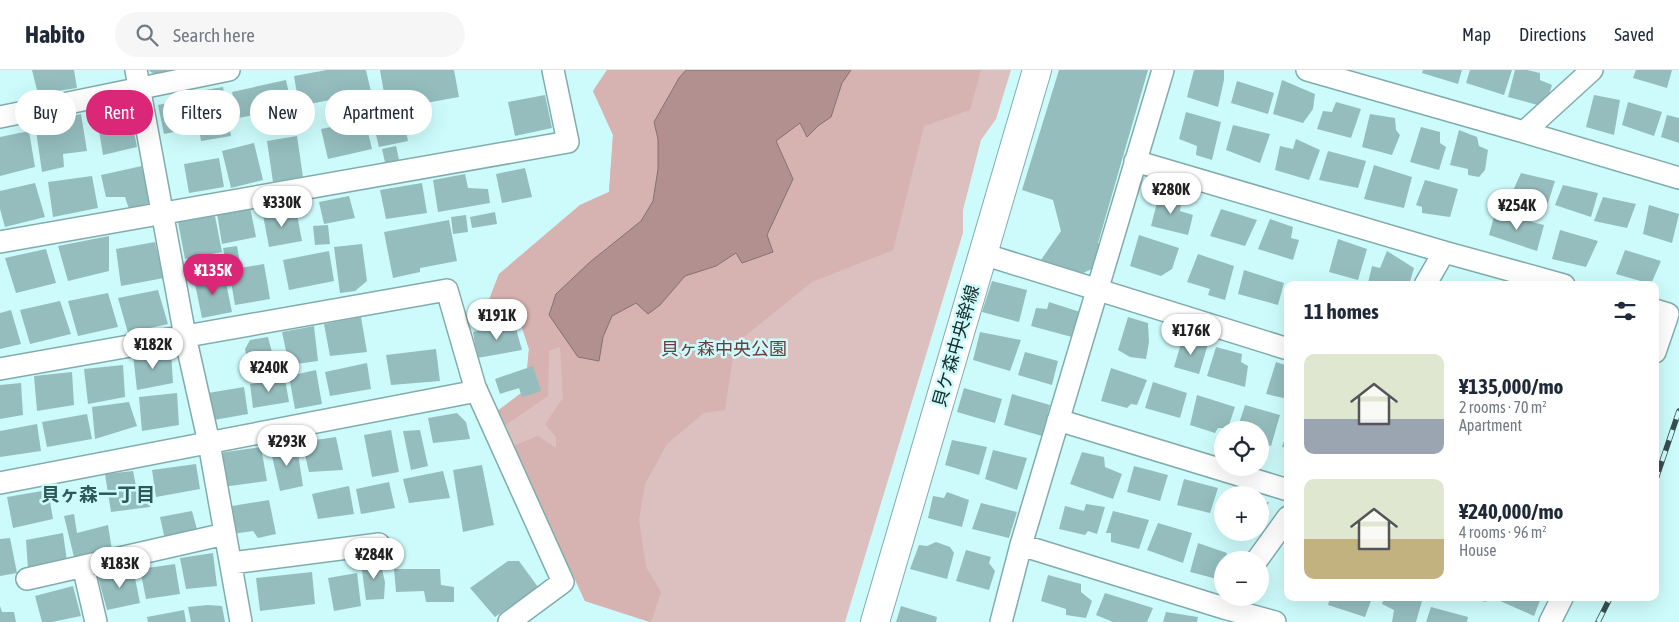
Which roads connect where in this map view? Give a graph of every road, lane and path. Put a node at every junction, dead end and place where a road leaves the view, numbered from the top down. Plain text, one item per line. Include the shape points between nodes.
1 (228, 70) edge
2 (553, 70) edge
3 (1037, 70) edge
4 (1163, 70) edge
5 (1306, 70) edge
6 (1592, 70) edge
7 (137, 80) edge
8 (0, 117) edge
9 (1524, 132) junction
10 (1136, 160) junction
11 (1679, 178) edge
12 (161, 214) junction
13 (0, 242) edge
14 (1444, 252) junction
15 (983, 254) junction
16 (1427, 281) edge
17 (1549, 281) edge
18 (1097, 289) junction
19 (1659, 311) edge
20 (185, 336) junction
21 (1659, 340) edge
22 (1284, 348) edge
23 (0, 369) edge
24 (477, 391) junction
25 (1058, 420) junction
26 (209, 443) junction
27 (0, 483) edge
28 (1284, 489) edge
29 (1284, 523) edge
30 (225, 534) junction
31 (379, 544) dead end
32 (1021, 545) junction
33 (1263, 551) edge
34 (231, 563) junction
35 (83, 566) junction
36 (27, 579) dead end
37 (1214, 599) edge
38 (1560, 601) edge
39 (1235, 606) edge
40 (96, 622) edge
41 (241, 622) edge
42 (509, 622) edge
43 (875, 622) edge
44 (1001, 622) edge
45 (1275, 622) edge
46 (1550, 622) edge

1 - 7 street
2 - 12 street via 568,142
3 - 15 street, 貝ケ森中央幹線
4 - 10 street
5 - 9 street
6 - 9 street
7 - 8 street
7 - 12 street
9 - 11 street
10 - 14 street
10 - 18 street
12 - 13 street
12 - 20 street
14 - 16 street
14 - 17 street
15 - 18 street
15 - 43 street, 貝ケ森中央幹線
18 - 22 street
18 - 25 street
19 - 21 street via 1668,314
20 - 23 street
20 - 24 street via 447,290
20 - 26 street
24 - 26 street
24 - 42 street via 563,582
25 - 28 street
25 - 32 street
26 - 27 street
26 - 30 street
29 - 33 street
30 - 34 street
30 - 35 street
31 - 34 street
32 - 37 street
32 - 44 street
34 - 41 street
35 - 36 street
35 - 40 street
38 - 46 street
39 - 45 street

